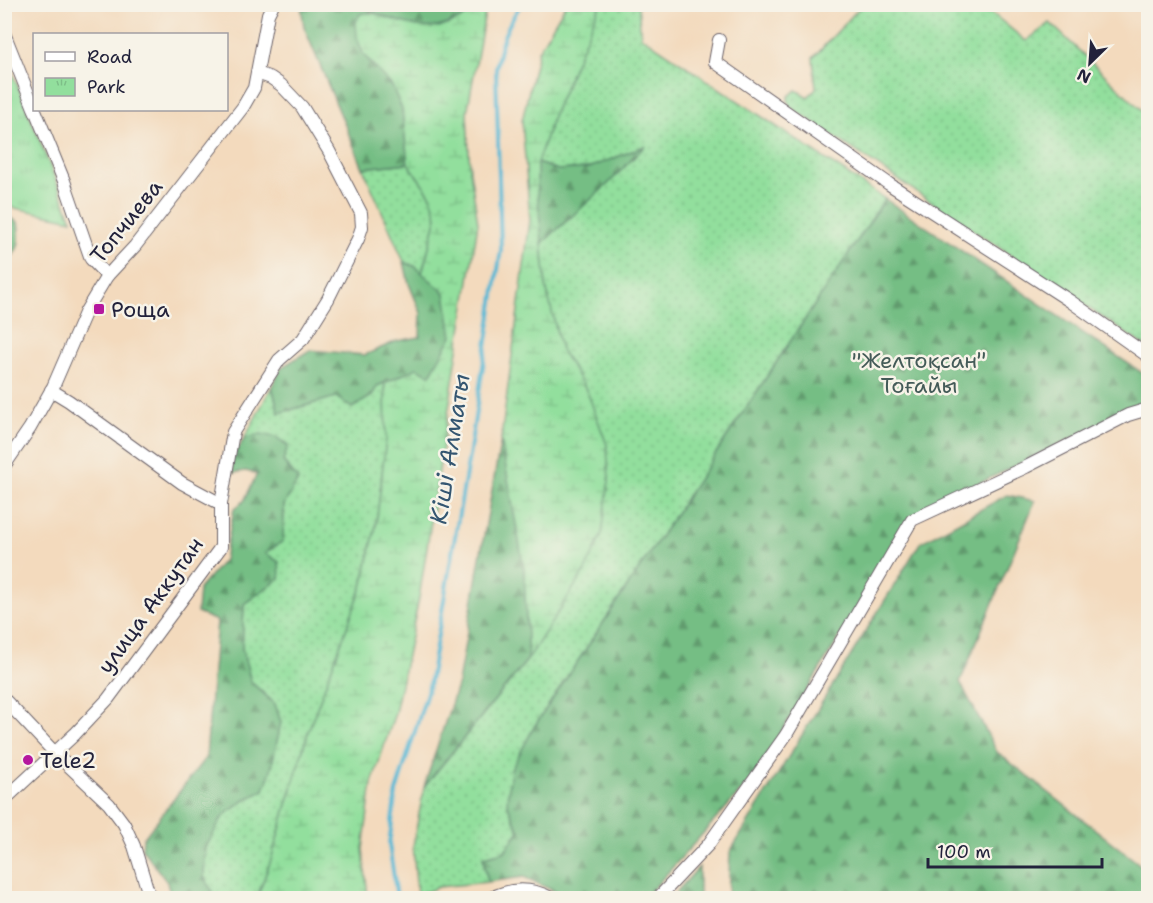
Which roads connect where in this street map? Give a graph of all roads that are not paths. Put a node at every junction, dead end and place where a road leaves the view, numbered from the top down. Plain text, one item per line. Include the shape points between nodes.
1 (273, 4) edge
2 (4, 33) edge
3 (719, 40) dead end
4 (258, 73) junction
5 (33, 104) edge
6 (36, 111) edge
7 (107, 276) junction
8 (1149, 356) edge
9 (51, 390) junction
10 (1149, 409) edge
11 (4, 466) edge
12 (221, 504) junction
13 (4, 699) edge
14 (54, 752) junction
15 (4, 800) edge
16 (150, 898) edge
17 (491, 898) edge
18 (551, 898) edge
19 (658, 898) edge

1 - 4 street, Топчиева
2 - 5 street
3 - 8 street via 716,62 889,184
4 - 7 street, Топчиева via 243,107 135,246
4 - 12 street, улица Аккутан via 281,85 302,107 361,213 362,226 328,299 303,339 279,360 233,432
6 - 7 street via 92,259
7 - 9 street, Топчиева via 86,311
9 - 11 street, Топчиева
9 - 12 street via 182,483
10 - 19 street via 1128,415 912,520 786,735 708,845
12 - 14 street, улица Аккутан via 221,547 108,699
13 - 14 street
14 - 15 street, улица Аккутан
14 - 16 street via 109,804 124,824
17 - 18 street via 506,891 526,890

